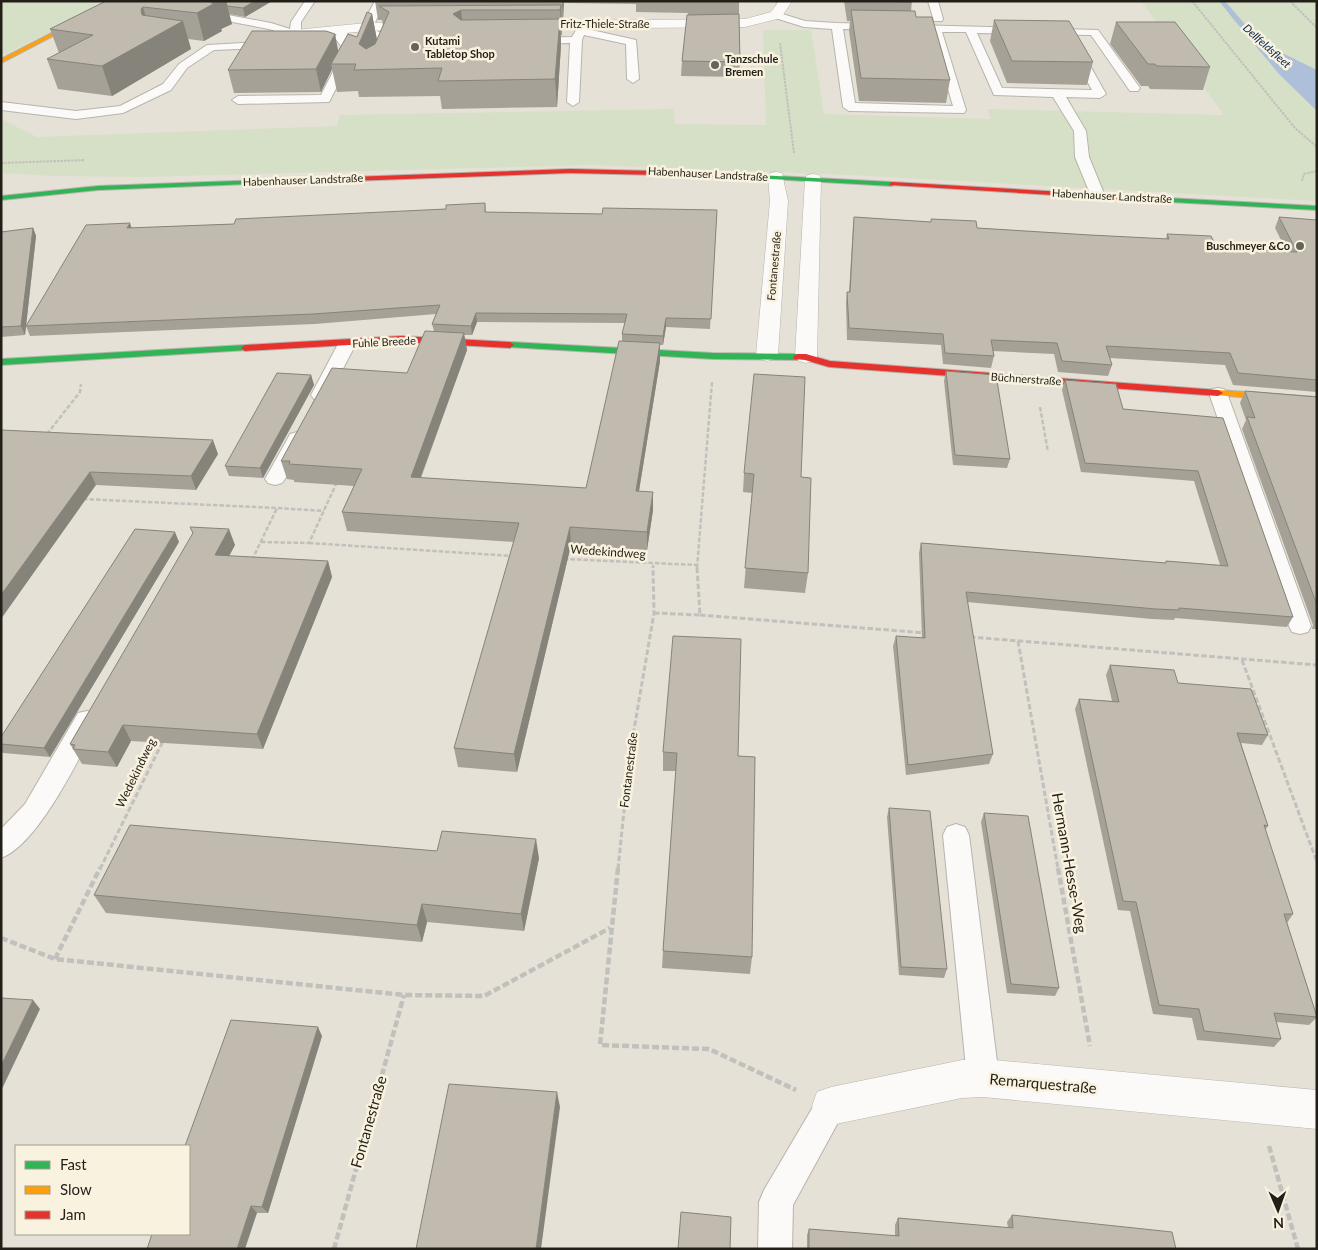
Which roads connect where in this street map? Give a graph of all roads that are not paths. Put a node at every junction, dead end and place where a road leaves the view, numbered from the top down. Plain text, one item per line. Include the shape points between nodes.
1 (118, 1) edge
2 (294, 1) edge
3 (380, 1) edge
4 (786, 1) edge
5 (933, 1) edge
6 (310, 2) edge
7 (194, 12) edge
8 (776, 15) junction
9 (937, 24) junction
10 (507, 25) edge
11 (366, 26) junction
12 (430, 26) edge
13 (836, 26) junction
14 (343, 29) junction
15 (970, 29) junction
16 (1066, 31) junction
17 (581, 32) junction
18 (295, 34) junction
19 (520, 41) edge
20 (192, 44) edge
21 (211, 47) junction
22 (1, 61) edge
23 (372, 70) edge
24 (633, 79) dead end
25 (1134, 88) dead end
26 (1056, 93) junction
27 (238, 100) dead end
28 (572, 102) dead end
29 (1, 106) edge
30 (776, 177) junction
31 (813, 179) junction
32 (34, 182) dead end
33 (98, 188) junction
34 (1098, 196) junction
35 (1, 198) edge
36 (1317, 208) edge
37 (347, 344) junction
38 (767, 355) junction
39 (806, 357) junction
40 (1, 362) edge
41 (1218, 393) junction
42 (1317, 400) edge
43 (275, 479) dead end
44 (1300, 626) dead end
45 (98, 701) edge
46 (956, 835) dead end
47 (1, 847) edge
48 (983, 1078) junction
49 (831, 1106) joint
50 (1317, 1110) edge
51 (775, 1249) edge

1 - 22 street
2 - 6 lane
3 - 11 lane
4 - 8 street
5 - 9 lane
6 - 18 lane via 296,22
7 - 18 lane via 271,26
8 - 13 lane via 804,24
8 - 17 street, Fritz-Thiele-Straße via 745,23
9 - 13 lane
9 - 13 lane via 960,110 849,107
9 - 15 lane
10 - 17 street, Fritz-Thiele-Straße
11 - 12 street
11 - 14 street
11 - 23 lane via 367,31 384,37
14 - 18 street
14 - 27 lane via 341,38 350,50 326,99
15 - 16 lane
15 - 26 lane via 998,92
16 - 25 lane via 1094,32
16 - 26 lane via 1100,94
17 - 19 lane
17 - 24 lane via 632,42
17 - 28 lane
18 - 21 lane via 261,45
20 - 21 lane
21 - 29 lane via 183,66 167,87 123,109 76,115
26 - 34 lane via 1080,131 1082,157
30 - 31 street, Habenhauser Landstraße
30 - 33 street, Habenhauser Landstraße via 589,171
30 - 38 street, Fontanestraße via 779,201
31 - 34 street, Habenhauser Landstraße
31 - 39 street
32 - 33 street, Habenhauser Landstraße
33 - 35 street, Habenhauser Landstraße
34 - 36 street, Habenhauser Landstraße
37 - 38 street, Fuhle Breede via 401,339 713,356
37 - 40 street, Fuhle Breede
37 - 43 lane
38 - 39 street, Büchnerstraße
39 - 41 street, Büchnerstraße via 830,364
41 - 42 street, Büchnerstraße
41 - 44 lane
45 - 47 lane via 34,812
46 - 48 lane
48 - 49 street, Remarquestraße via 962,1079
48 - 50 street, Remarquestraße
49 - 51 lane via 776,1202

